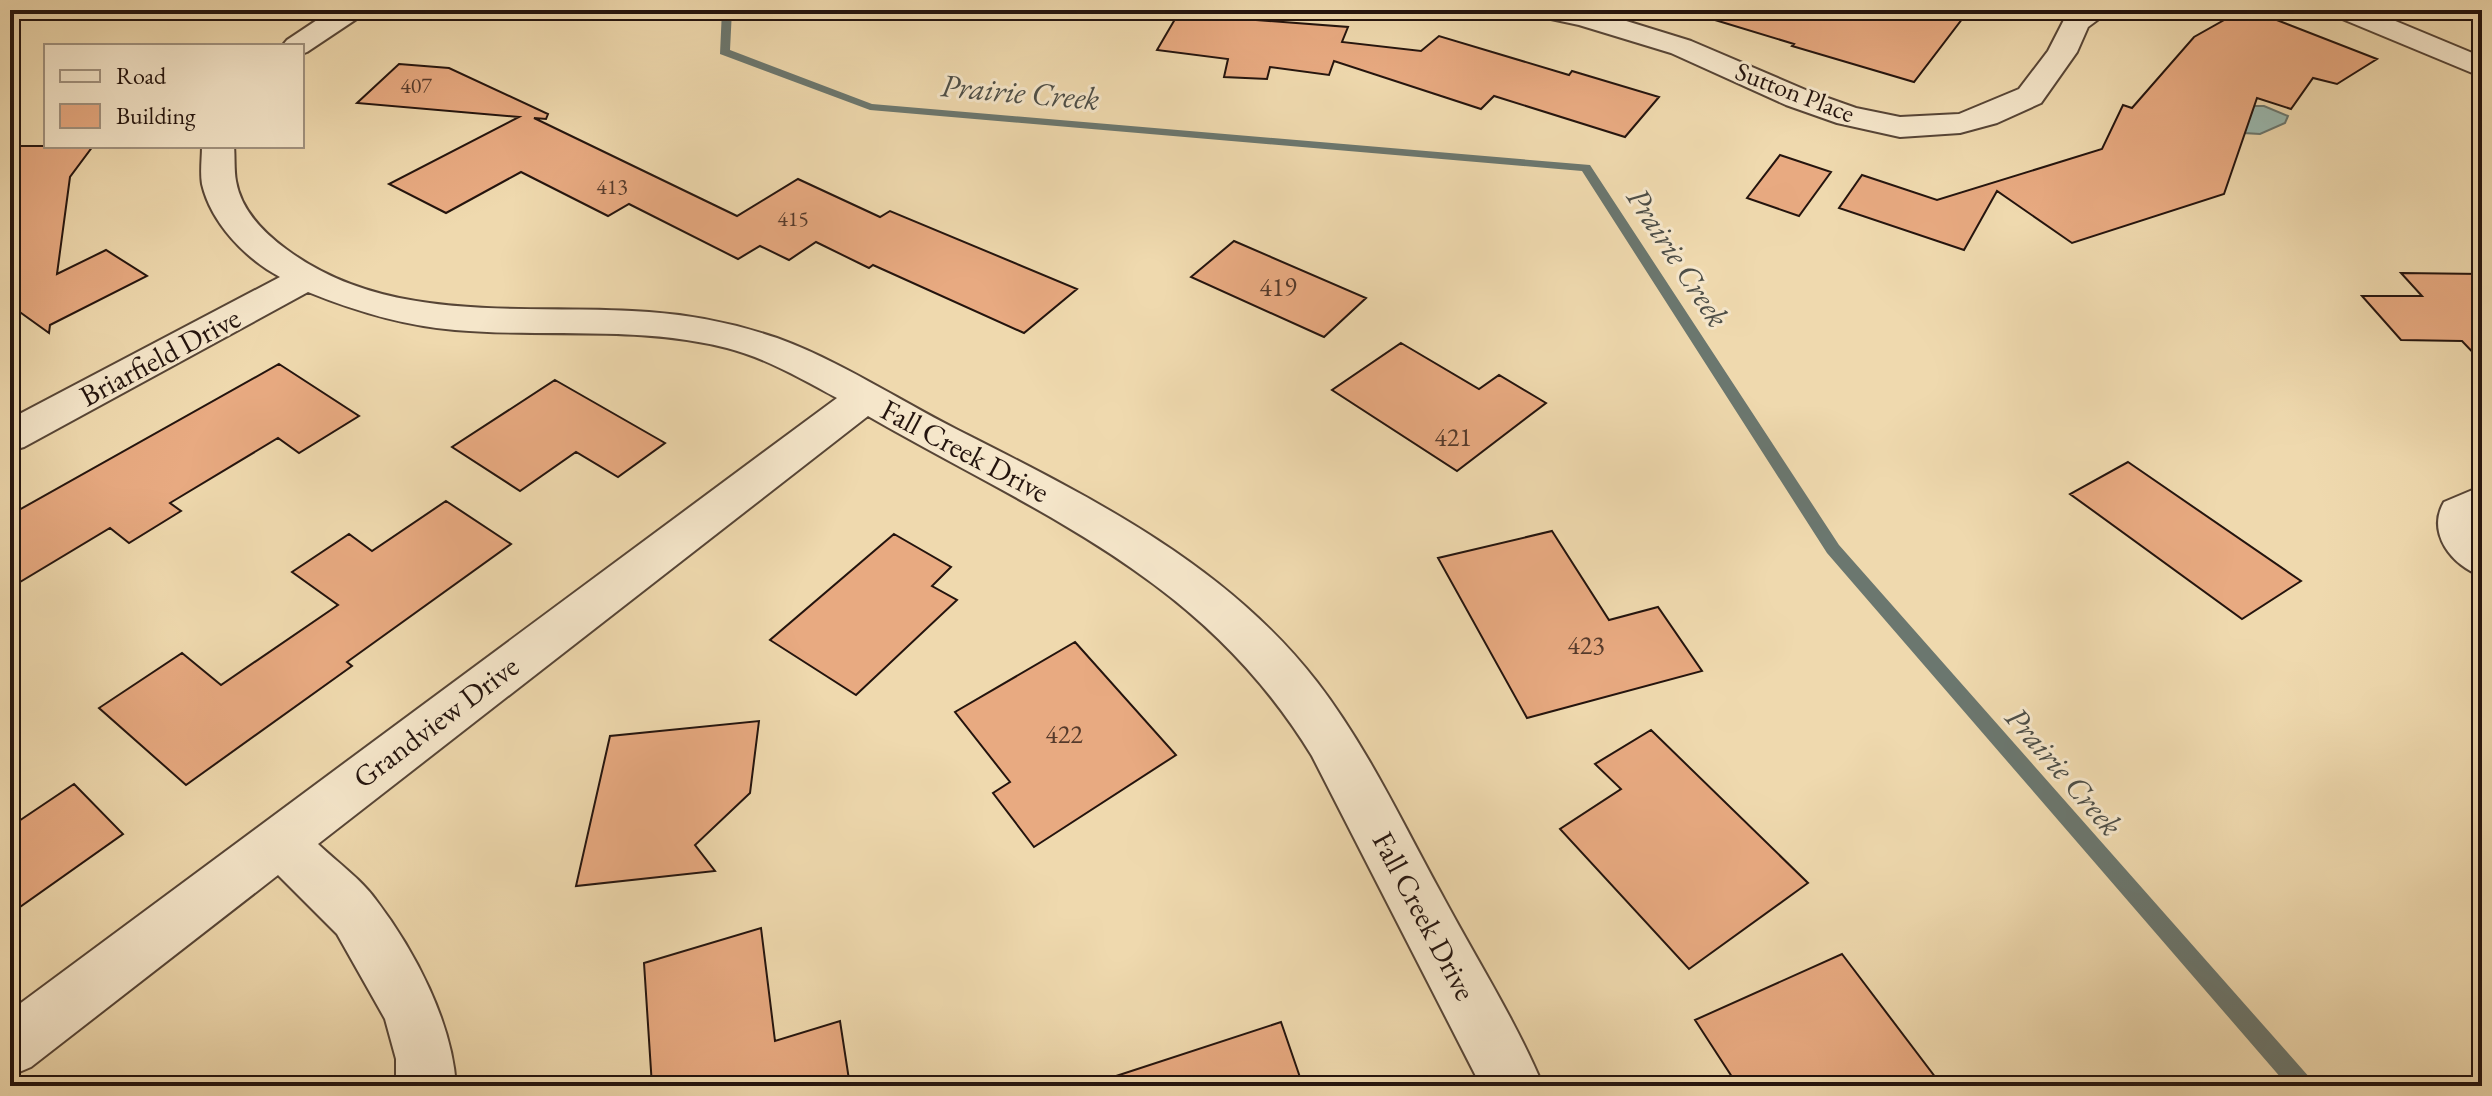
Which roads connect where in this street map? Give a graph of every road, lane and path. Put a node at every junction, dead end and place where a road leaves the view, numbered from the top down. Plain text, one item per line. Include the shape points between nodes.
1 (351, 10) edge
2 (1547, 10) edge
3 (2097, 10) edge
4 (2345, 10) edge
5 (2405, 10) edge
6 (300, 44) edge
7 (2482, 44) edge
8 (2482, 68) edge
9 (218, 148) edge
10 (309, 277) junction
11 (864, 398) junction
12 (10, 437) edge
13 (2482, 501) edge
14 (2482, 559) edge
15 (279, 841) junction
16 (10, 1047) edge
17 (426, 1086) edge
18 (1513, 1086) edge

1 - 6 street
2 - 3 street, Sutton Place via 1681,47 1797,98 1900,127 1960,123 2030,96 2076,22
4 - 8 street
5 - 7 street
9 - 10 street, Fall Creek Drive via 225,200 242,232 274,261
10 - 11 street, Fall Creek Drive via 342,292 427,315 653,324 715,334 776,351
10 - 12 street, Briarfield Drive
11 - 15 street, Grandview Drive
11 - 18 street, Fall Creek Drive via 1118,534 1238,622 1332,741
13 - 14 street via 2459,513 2457,530
15 - 16 street, Grandview Drive
15 - 17 street via 356,916 411,1010 425,1059

